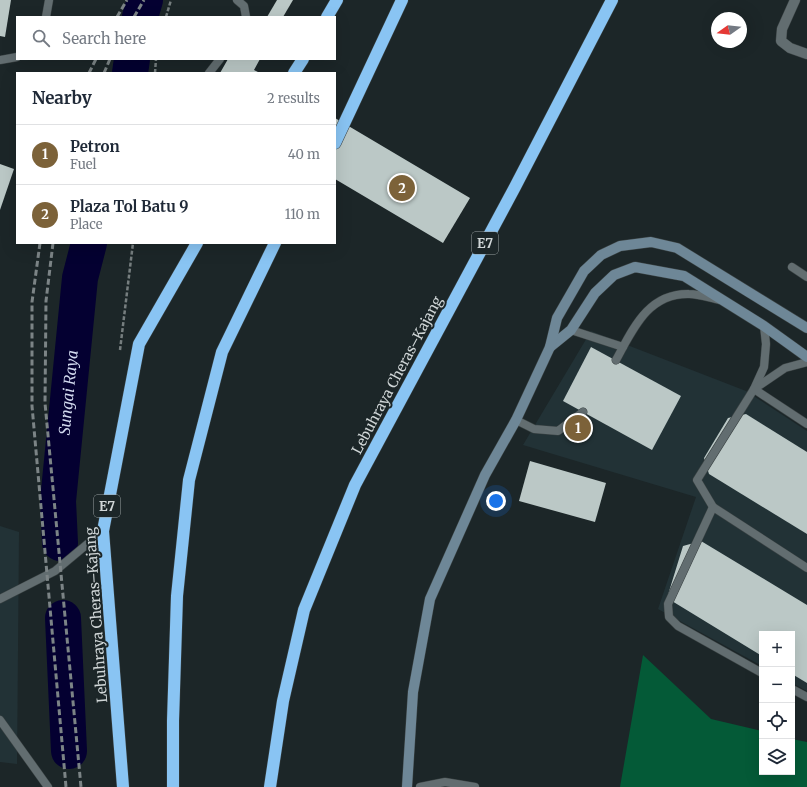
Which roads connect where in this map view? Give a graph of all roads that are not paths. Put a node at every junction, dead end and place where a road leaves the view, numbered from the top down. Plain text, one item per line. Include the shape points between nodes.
1 (49, 0) edge
2 (237, 0) edge
3 (337, 0) edge
4 (402, 0) edge
5 (612, 0) edge
6 (795, 0) edge
7 (46, 16) edge
8 (246, 16) edge
9 (328, 16) edge
10 (807, 54) edge
11 (16, 57) edge
12 (0, 60) edge
13 (219, 60) edge
14 (302, 60) edge
15 (210, 72) edge
16 (295, 72) edge
17 (336, 141) edge
18 (195, 244) edge
19 (275, 244) edge
20 (792, 267) dead end
21 (807, 277) edge
22 (726, 301) junction
23 (764, 326) junction
24 (807, 328) edge
25 (571, 330) junction
26 (550, 347) junction
27 (623, 347) junction
28 (807, 357) edge
29 (616, 360) dead end
30 (807, 362) edge
31 (754, 389) junction
32 (583, 412) dead end
33 (516, 420) junction
34 (807, 424) edge
35 (713, 507) junction
36 (102, 531) junction
37 (807, 568) edge
38 (0, 599) edge
39 (759, 670) edge
40 (795, 691) edge
41 (807, 697) edge
42 (0, 720) edge
43 (48, 787) edge
44 (123, 787) edge
45 (173, 787) edge
46 (270, 787) edge
47 (407, 787) edge
48 (420, 787) edge
49 (475, 787) edge

1 - 7 lane
2 - 8 lane via 244,6
3 - 9 highway
4 - 17 highway
5 - 46 highway, Lebuhraya Cheras–Kajang / E7 via 355,485 304,610 283,701
6 - 10 street via 782,29 781,41 790,48
11 - 12 lane
13 - 15 lane
14 - 16 highway
18 - 36 highway, Lebuhraya Cheras–Kajang / E7 via 138,344
19 - 45 highway via 222,352 189,480 177,596
20 - 21 lane
22 - 23 street
22 - 25 street via 684,276 635,267 614,275 595,292
22 - 27 lane via 690,294 661,299 648,309
23 - 28 street
23 - 31 lane via 765,361
24 - 26 street via 677,248 651,242 620,246 601,255 584,271 557,318
25 - 26 street
25 - 27 lane
26 - 33 street
27 - 29 lane
30 - 31 lane via 785,368
31 - 34 lane
31 - 35 lane via 697,480
32 - 33 lane via 558,431 534,429
33 - 47 street via 485,475 430,600 412,692
35 - 37 lane
35 - 39 lane via 668,604 669,617 678,626
36 - 38 lane via 55,570
36 - 44 highway, Lebuhraya Cheras–Kajang / E7
40 - 41 lane
42 - 43 lane
48 - 49 lane via 445,782

